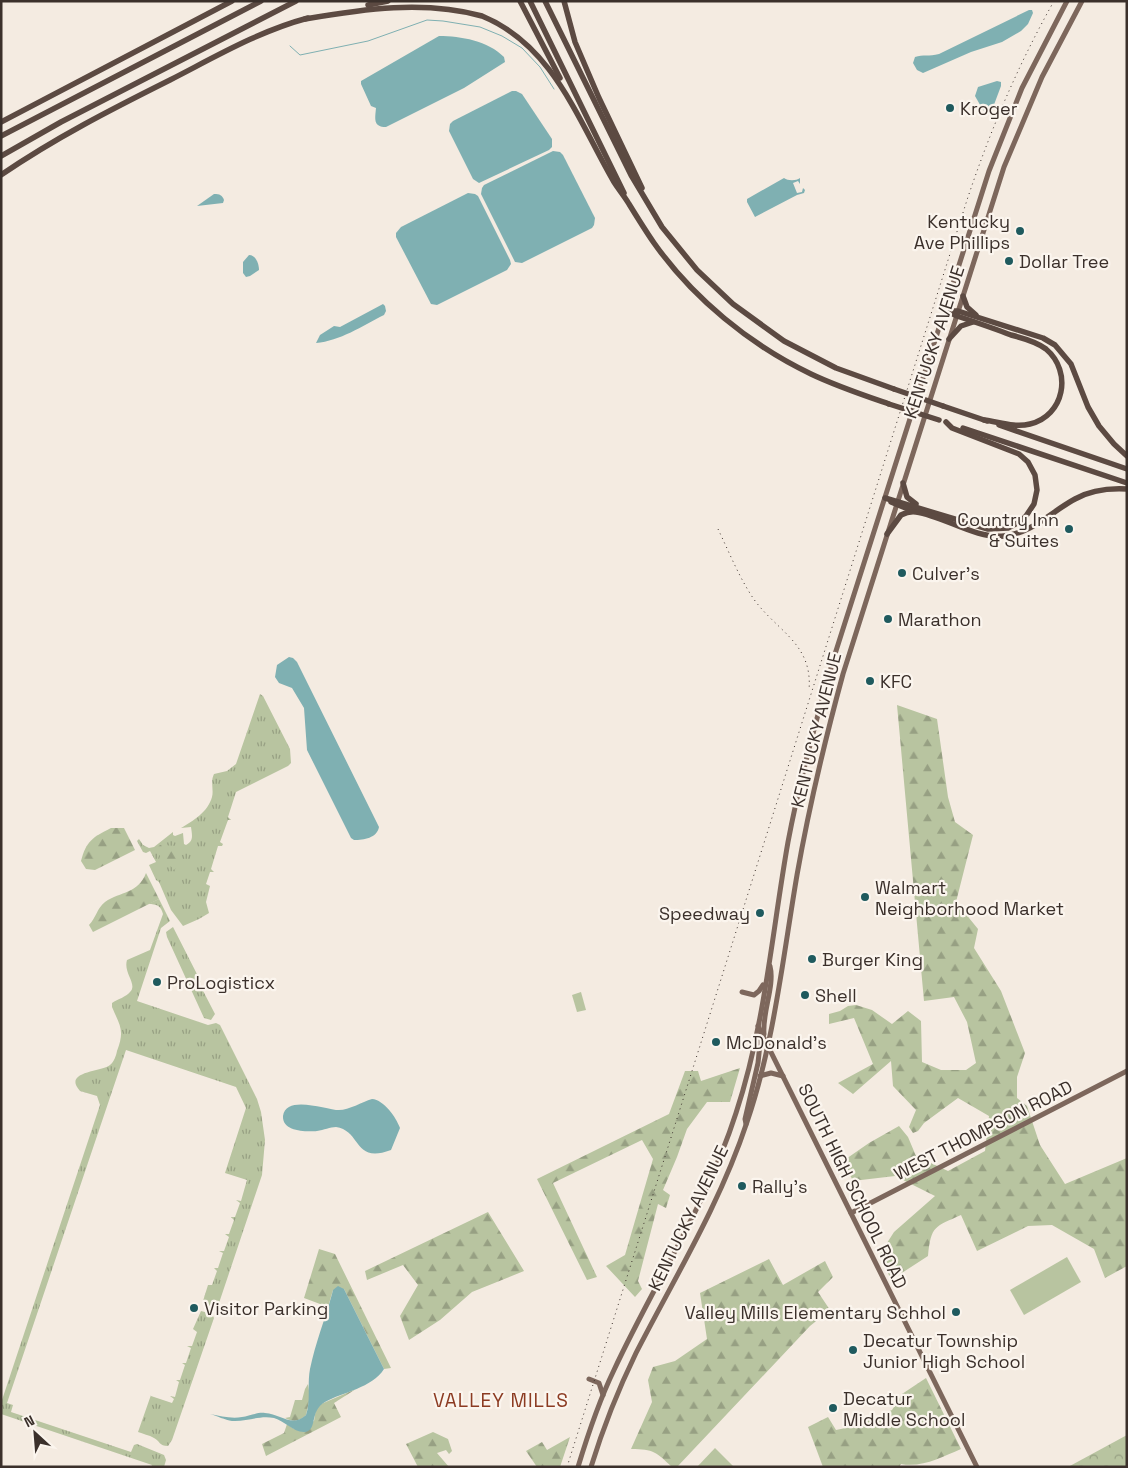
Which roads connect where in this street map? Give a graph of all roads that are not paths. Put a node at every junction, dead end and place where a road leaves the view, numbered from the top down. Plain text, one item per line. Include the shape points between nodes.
1 (232, 1) edge
2 (260, 1) edge
3 (296, 1) edge
4 (388, 1) edge
5 (520, 1) edge
6 (530, 1) edge
7 (545, 1) edge
8 (564, 1) edge
9 (1067, 1) edge
10 (1082, 1) edge
11 (305, 19) junction
12 (1, 122) edge
13 (586, 131) junction
14 (1, 136) edge
15 (1, 156) edge
16 (1, 175) edge
17 (628, 202) junction
18 (653, 213) junction
19 (963, 296) junction
20 (945, 310) junction
21 (957, 314) junction
22 (980, 318) junction
23 (973, 322) junction
24 (949, 339) junction
25 (984, 420) junction
26 (946, 422) junction
27 (1127, 456) edge
28 (1127, 469) edge
29 (904, 483) junction
30 (1127, 483) edge
31 (1127, 490) edge
32 (885, 498) junction
33 (897, 503) junction
34 (926, 510) junction
35 (915, 511) junction
36 (887, 534) junction
37 (769, 963) junction
38 (766, 978) junction
39 (742, 992) dead end
40 (759, 1028) junction
41 (766, 1042) junction
42 (1127, 1071) edge
43 (760, 1076) junction
44 (783, 1076) junction
45 (746, 1126) junction
46 (851, 1213) junction
47 (590, 1379) dead end
48 (603, 1395) junction
49 (578, 1467) edge
50 (591, 1467) edge
51 (977, 1467) edge

1 - 12 highway
2 - 14 highway
3 - 15 highway
4 - 11 highway
5 - 13 highway
6 - 17 highway
7 - 18 highway
8 - 18 highway via 574,42
9 - 20 main road, KENTUCKY AVENUE via 1006,125
10 - 19 main road, KENTUCKY AVENUE via 1024,118 1002,174
11 - 13 highway via 412,3 444,5 480,15 510,31 536,53 557,79
11 - 16 highway via 264,33 197,66 74,130
13 - 17 highway
17 - 26 highway, bridge via 676,271 739,329 810,373
18 - 25 highway, bridge via 709,283 766,330 849,374
19 - 21 main road, KENTUCKY AVENUE
19 - 22 highway via 967,307
20 - 21 highway
20 - 32 main road, KENTUCKY AVENUE
21 - 22 highway
21 - 23 highway
21 - 24 main road, KENTUCKY AVENUE
22 - 27 highway via 1043,338 1058,348 1071,364 1099,426
23 - 24 highway via 961,326
23 - 25 highway via 1043,347 1056,360 1062,376 1059,400 1052,412 1041,420 1022,425
24 - 29 main road, KENTUCKY AVENUE
25 - 28 highway
26 - 30 highway
26 - 34 highway via 952,428 1019,454 1035,475 1036,497 1031,510 1021,521 1001,530 982,528
29 - 33 main road, KENTUCKY AVENUE
29 - 34 highway via 908,499
31 - 35 highway via 1107,489 1088,493 1033,527 1006,536 984,534
32 - 33 highway
32 - 37 main road, KENTUCKY AVENUE via 811,741 788,843
33 - 34 highway
33 - 35 highway
33 - 36 main road, KENTUCKY AVENUE
35 - 36 highway via 901,515
36 - 41 main road, KENTUCKY AVENUE via 843,674 818,771
37 - 38 main road, KENTUCKY AVENUE
37 - 41 main road via 764,1020
38 - 39 main road via 758,993
38 - 40 main road, KENTUCKY AVENUE
40 - 41 main road, SOUTH HIGH SCHOOL ROAD
40 - 45 main road via 760,1054
40 - 48 main road, KENTUCKY AVENUE via 742,1095 718,1163
41 - 43 main road, KENTUCKY AVENUE
41 - 44 main road, SOUTH HIGH SCHOOL ROAD
42 - 46 main road, WEST THOMPSON ROAD
43 - 44 main road via 771,1073
43 - 45 main road, KENTUCKY AVENUE
44 - 46 main road, SOUTH HIGH SCHOOL ROAD
45 - 50 main road, KENTUCKY AVENUE via 722,1189 627,1373
46 - 51 main road, SOUTH HIGH SCHOOL ROAD
47 - 48 main road via 599,1383
48 - 49 main road, KENTUCKY AVENUE

